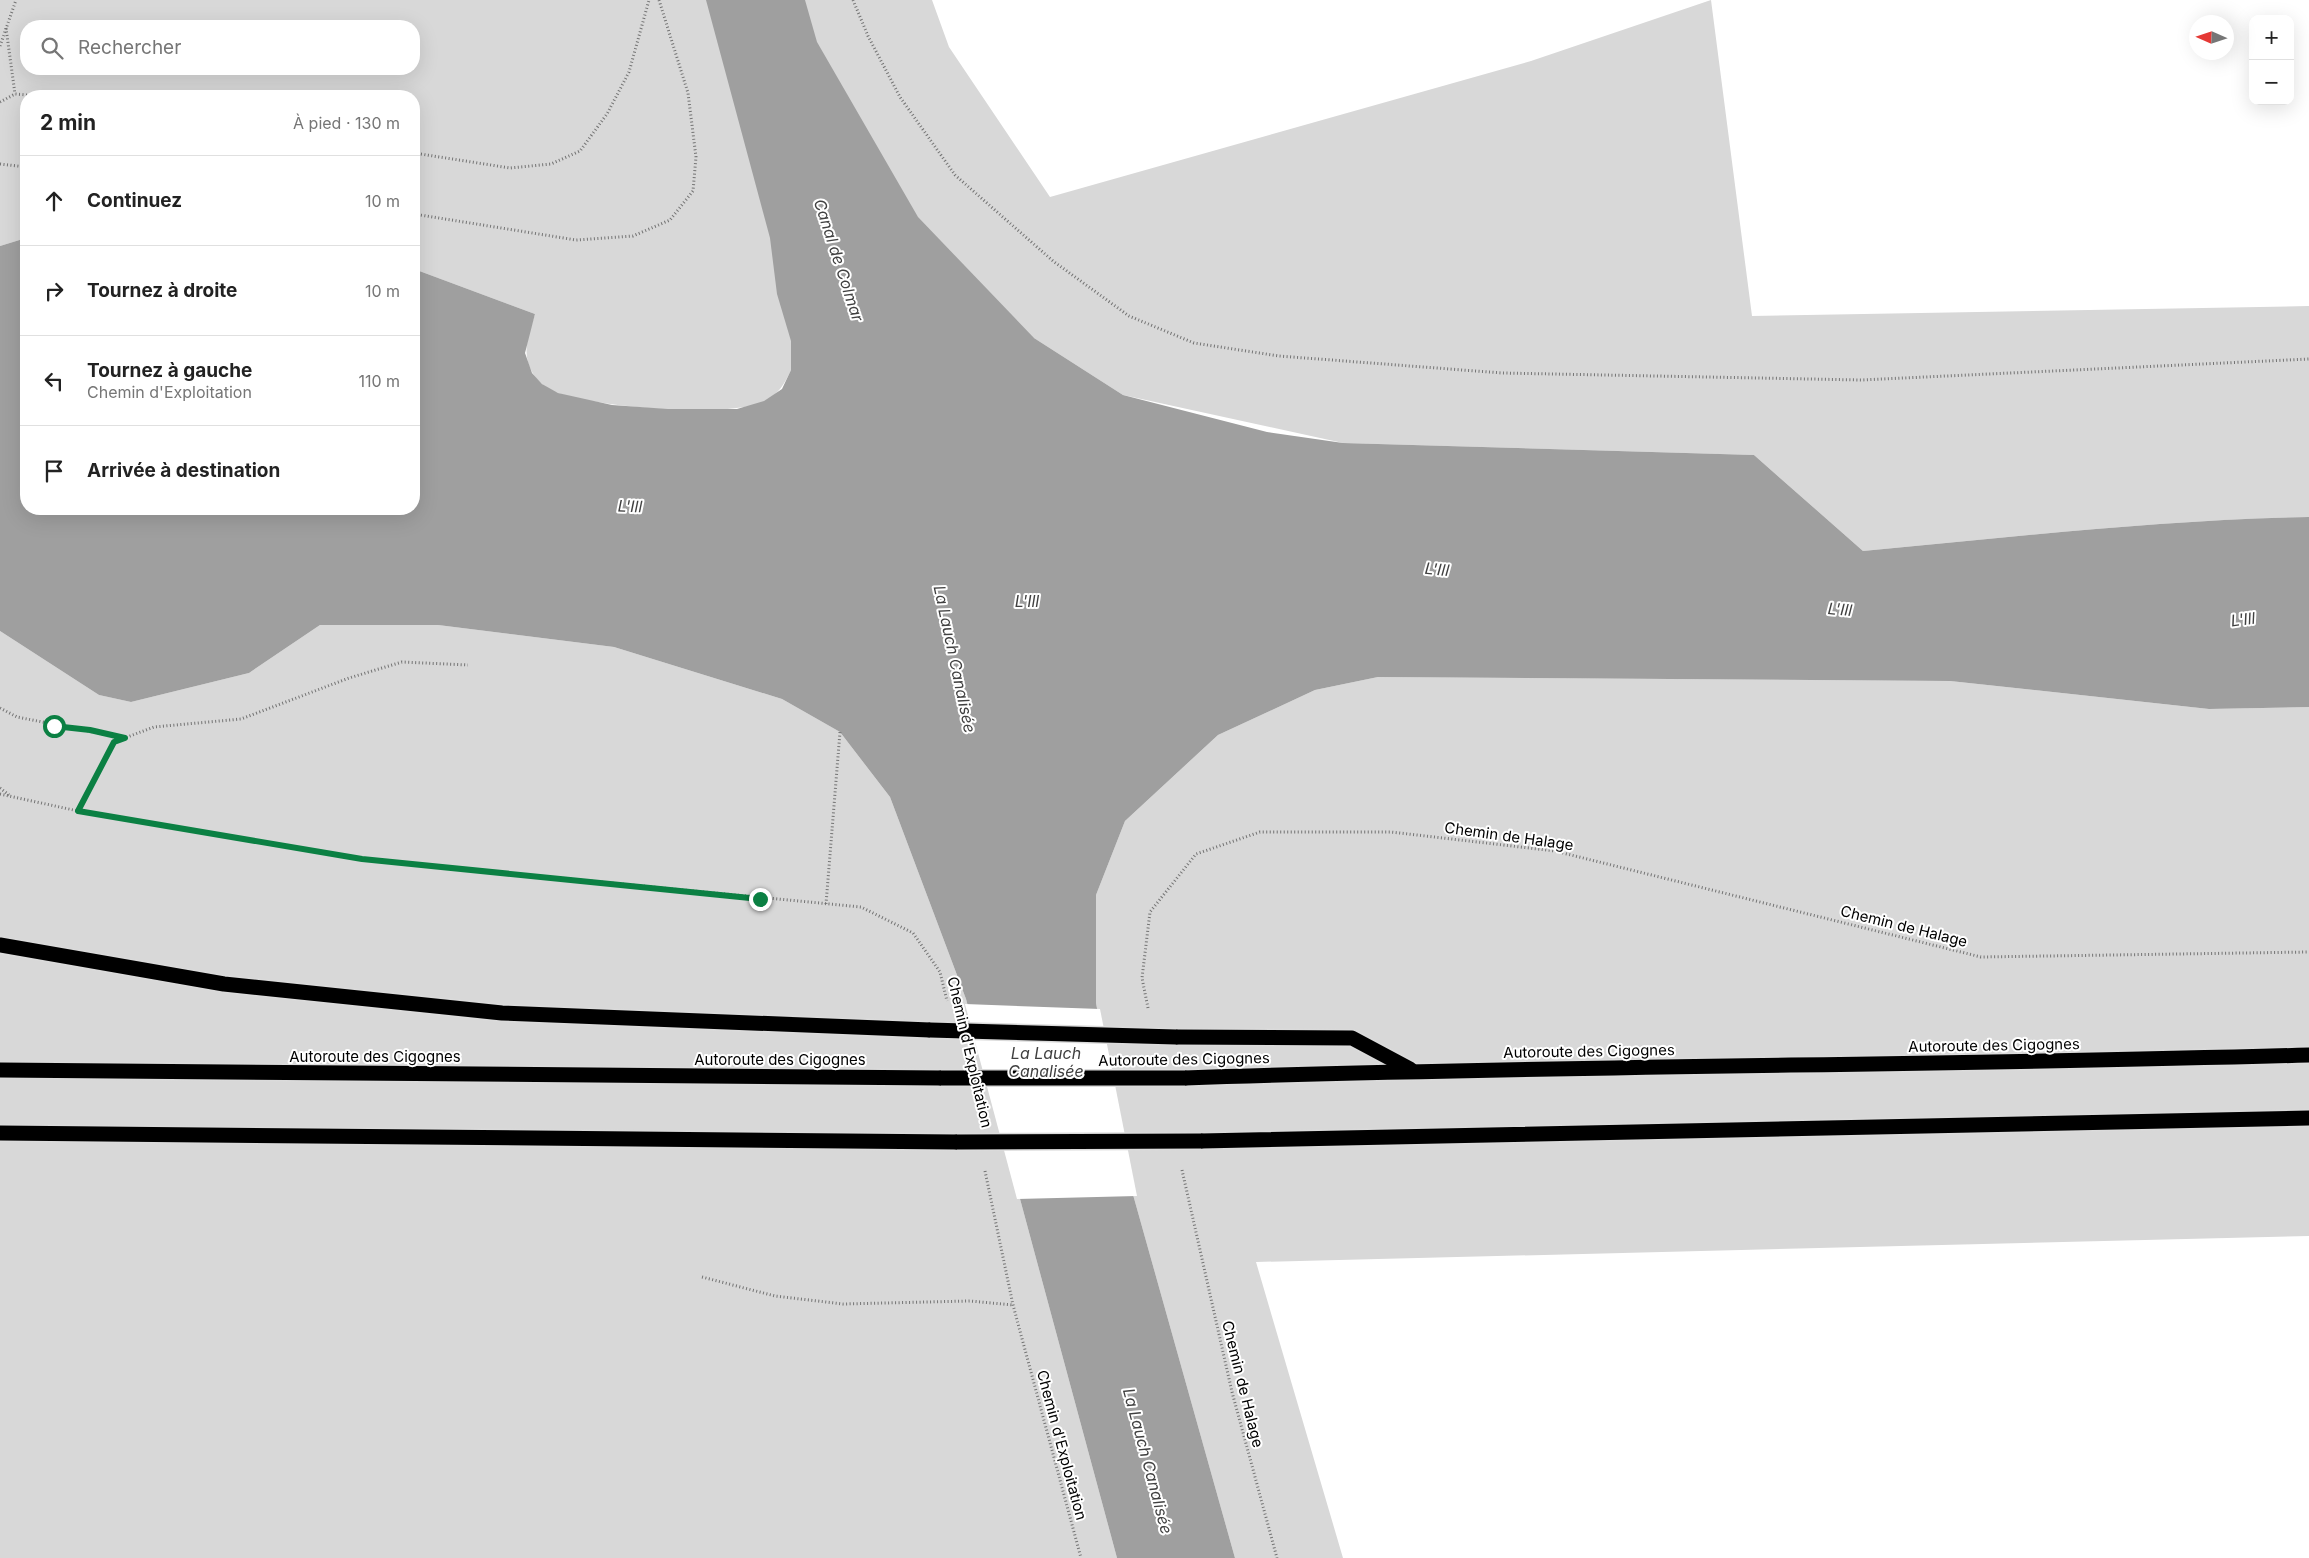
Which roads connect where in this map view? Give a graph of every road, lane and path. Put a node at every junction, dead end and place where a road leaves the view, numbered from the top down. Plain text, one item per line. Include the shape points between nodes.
1 (16, 0) edge
2 (649, 0) edge
3 (659, 0) edge
4 (853, 0) edge
5 (6, 28) junction
6 (0, 46) edge
7 (15, 94) junction
8 (20, 94) edge
9 (0, 102) edge
10 (420, 154) edge
11 (0, 164) edge
12 (20, 166) edge
13 (420, 215) edge
14 (2309, 359) edge
15 (468, 665) dead end
16 (0, 708) edge
17 (840, 732) dead end
18 (125, 738) junction
19 (0, 788) edge
20 (0, 794) edge
21 (11, 797) junction
22 (78, 811) junction
23 (826, 904) junction
24 (0, 945) edge
25 (2309, 952) edge
26 (1142, 978) dead end
27 (948, 1009) dead end
28 (2309, 1055) edge
29 (0, 1070) edge
30 (1412, 1070) junction
31 (2309, 1118) edge
32 (0, 1133) edge
33 (985, 1169) dead end
34 (1191, 1214) dead end
35 (702, 1277) dead end
36 (1013, 1305) junction
37 (1081, 1558) edge
38 (1277, 1558) edge

1 - 5 path
2 - 10 path via 629,72 607,114 580,151 552,164 510,168
3 - 13 path via 688,93 696,157 693,192 670,220 633,236 576,240
4 - 14 path via 900,97 955,175 1054,261 1129,316 1194,343 1279,356 1502,373 1851,379
5 - 6 path
5 - 7 path
7 - 8 path
7 - 9 path
11 - 12 path
15 - 18 path via 402,662 349,678 241,720 154,727
16 - 18 path via 17,717
17 - 23 path
18 - 22 path via 114,742
19 - 21 path
20 - 21 path, Chemin d'Exploitation
21 - 22 path, Chemin d'Exploitation
22 - 23 path, Chemin d'Exploitation via 362,859
23 - 27 path, Chemin d'Exploitation via 861,908 912,934 940,972
24 - 30 highway, bridge via 224,984 502,1013 930,1030 1352,1038
25 - 26 path, Chemin de Halage via 1981,957 1555,851 1391,832 1260,832 1196,854 1190,861 1150,912
28 - 30 highway, Autoroute des Cigognes
29 - 30 highway, Autoroute des Cigognes, bridge via 1185,1078
31 - 32 highway, bridge via 1201,1141 957,1142
33 - 36 path, Chemin d'Exploitation
34 - 38 path, Chemin de Halage via 1232,1392
35 - 36 path via 775,1296 843,1304 970,1301
36 - 37 path, Chemin d'Exploitation

